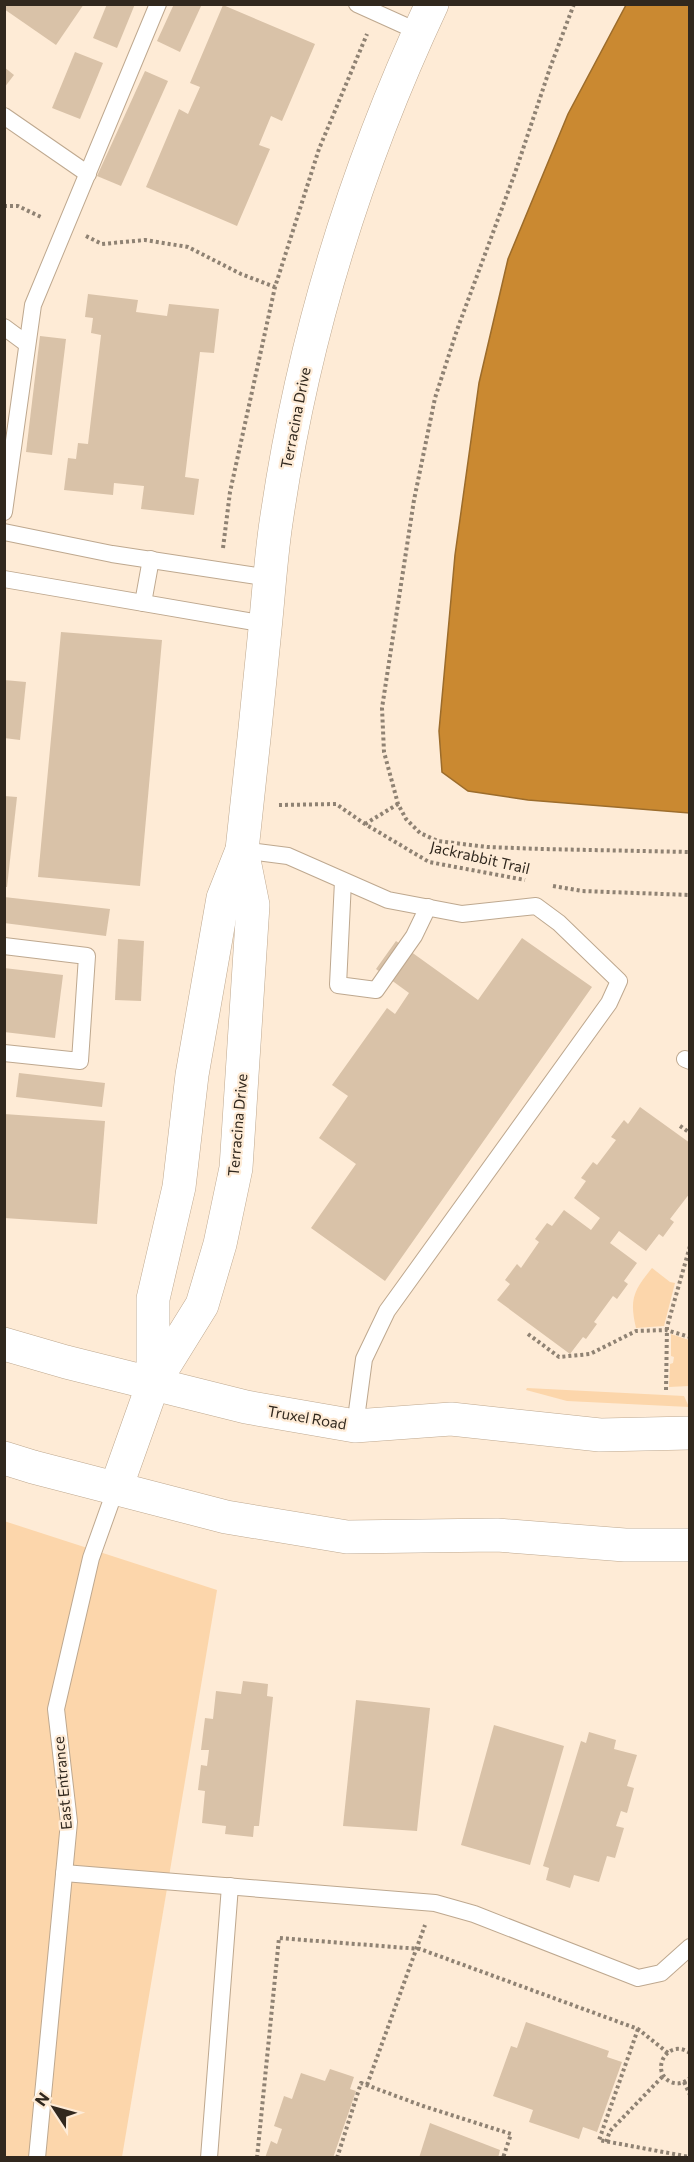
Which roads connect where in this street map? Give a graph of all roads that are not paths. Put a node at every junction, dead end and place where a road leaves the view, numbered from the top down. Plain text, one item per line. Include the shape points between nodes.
1 (158, 4) edge
2 (357, 4) edge
3 (425, 18) edge
4 (4, 116) edge
5 (87, 174) junction
6 (4, 327) edge
7 (27, 344) junction
8 (4, 512) edge
9 (4, 532) edge
10 (151, 559) junction
11 (270, 578) junction
12 (4, 579) edge
13 (143, 603) junction
14 (266, 624) junction
15 (242, 850) junction
16 (343, 881) junction
17 (428, 907) junction
18 (4, 946) edge
19 (4, 1053) edge
20 (4, 1344) edge
21 (153, 1384) junction
22 (355, 1426) junction
23 (690, 1433) edge
24 (4, 1458) edge
25 (116, 1488) junction
26 (690, 1545) edge
27 (64, 1873) junction
28 (231, 1886) junction
29 (690, 1947) edge
30 (37, 2157) edge
31 (209, 2157) edge

1 - 5 lane
2 - 3 lane via 376,13
3 - 11 street, Terracina Drive via 385,113 331,269 291,432
4 - 5 lane
5 - 7 lane via 33,305
6 - 7 lane
7 - 8 lane
9 - 10 lane
10 - 11 lane
10 - 13 lane
11 - 14 street, Terracina Drive
12 - 13 lane
13 - 14 lane
14 - 15 street, Terracina Drive
15 - 16 lane via 288,856
15 - 21 street, Terracina Drive via 223,898 192,1075 179,1187 153,1299
15 - 21 street, Terracina Drive via 253,905 236,1168 202,1305
16 - 17 lane via 388,900
16 - 17 lane via 338,985 376,990 414,936
17 - 22 lane via 462,915 536,906 619,981 609,1003 387,1311 364,1359
18 - 19 lane via 87,956 80,1060
20 - 21 street, Truxel Road
21 - 22 street, Truxel Road via 246,1407
21 - 25 street, Terracina Drive
22 - 23 street, Truxel Road via 451,1419 600,1435
24 - 25 street
25 - 26 street via 226,1517 347,1537 497,1535 625,1545
25 - 27 lane, East Entrance via 91,1558 56,1709 69,1822
27 - 28 lane
27 - 30 lane, East Entrance
28 - 29 lane via 435,1903 474,1914 638,1978 661,1973
28 - 31 lane

